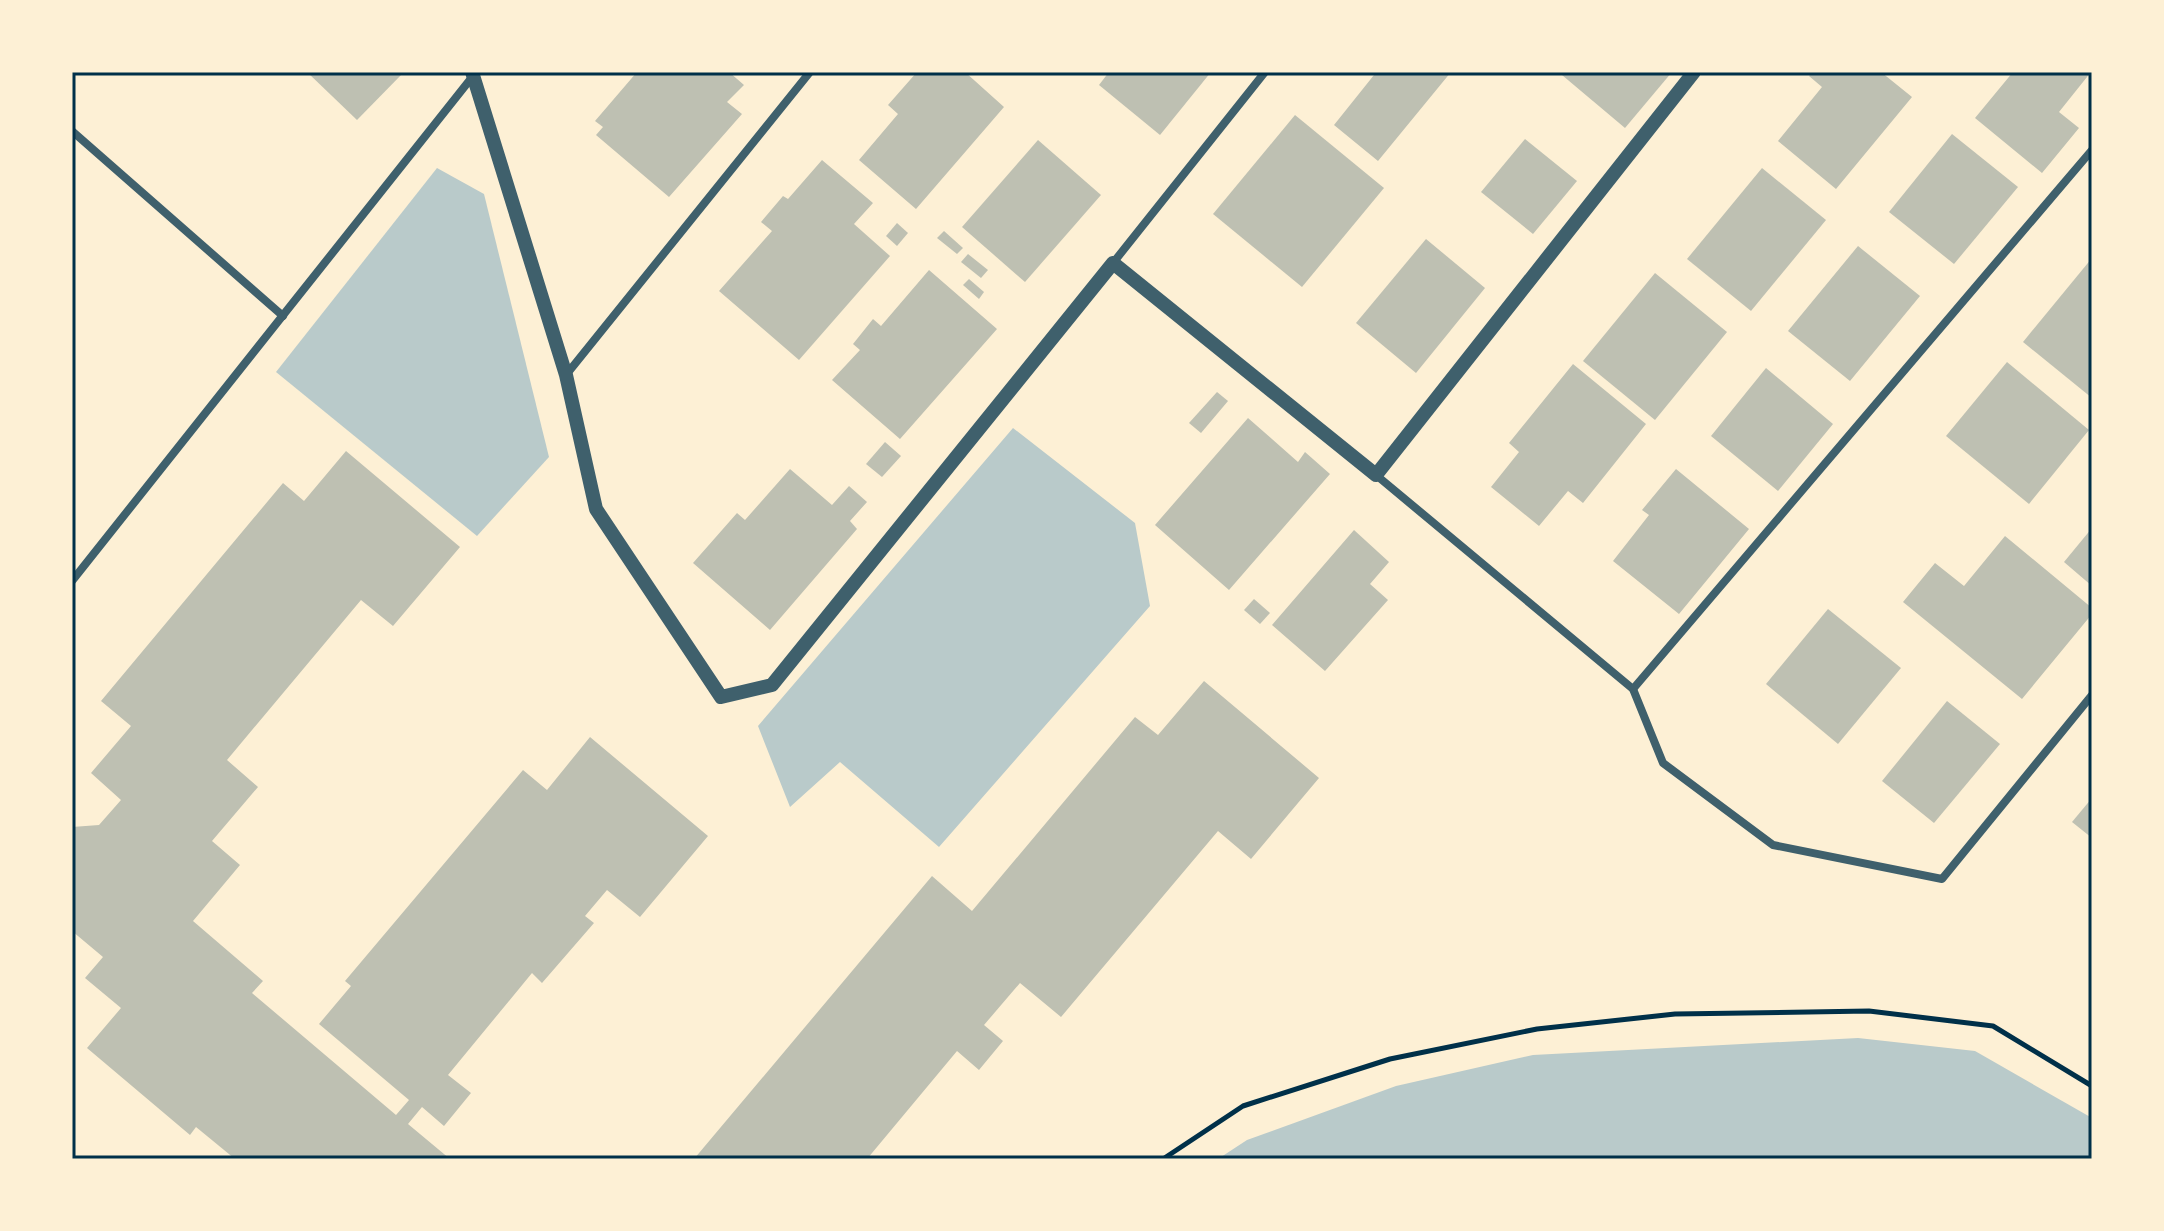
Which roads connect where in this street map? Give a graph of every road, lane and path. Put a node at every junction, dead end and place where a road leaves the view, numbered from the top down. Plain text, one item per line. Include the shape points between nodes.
1 (810, 72) edge
2 (1265, 72) edge
3 (1694, 72) edge
4 (473, 74) edge
5 (72, 131) edge
6 (2092, 150) edge
7 (2088, 162) edge
8 (1113, 263) junction
9 (283, 316) junction
10 (566, 375) junction
11 (1376, 475) junction
12 (73, 578) edge
13 (1633, 689) junction
14 (2092, 695) edge
15 (2092, 1086) edge
16 (1163, 1159) edge

1 - 10 street
2 - 8 street
3 - 11 street
4 - 9 street
4 - 10 street
5 - 9 street
6 - 7 street
7 - 13 street
8 - 10 street via 772,685 721,697 596,509
8 - 11 street
9 - 12 street
11 - 13 street
13 - 14 street via 1663,763 1773,845 1942,879
15 - 16 path via 1993,1026 1869,1011 1675,1014 1537,1029 1390,1059 1243,1106

